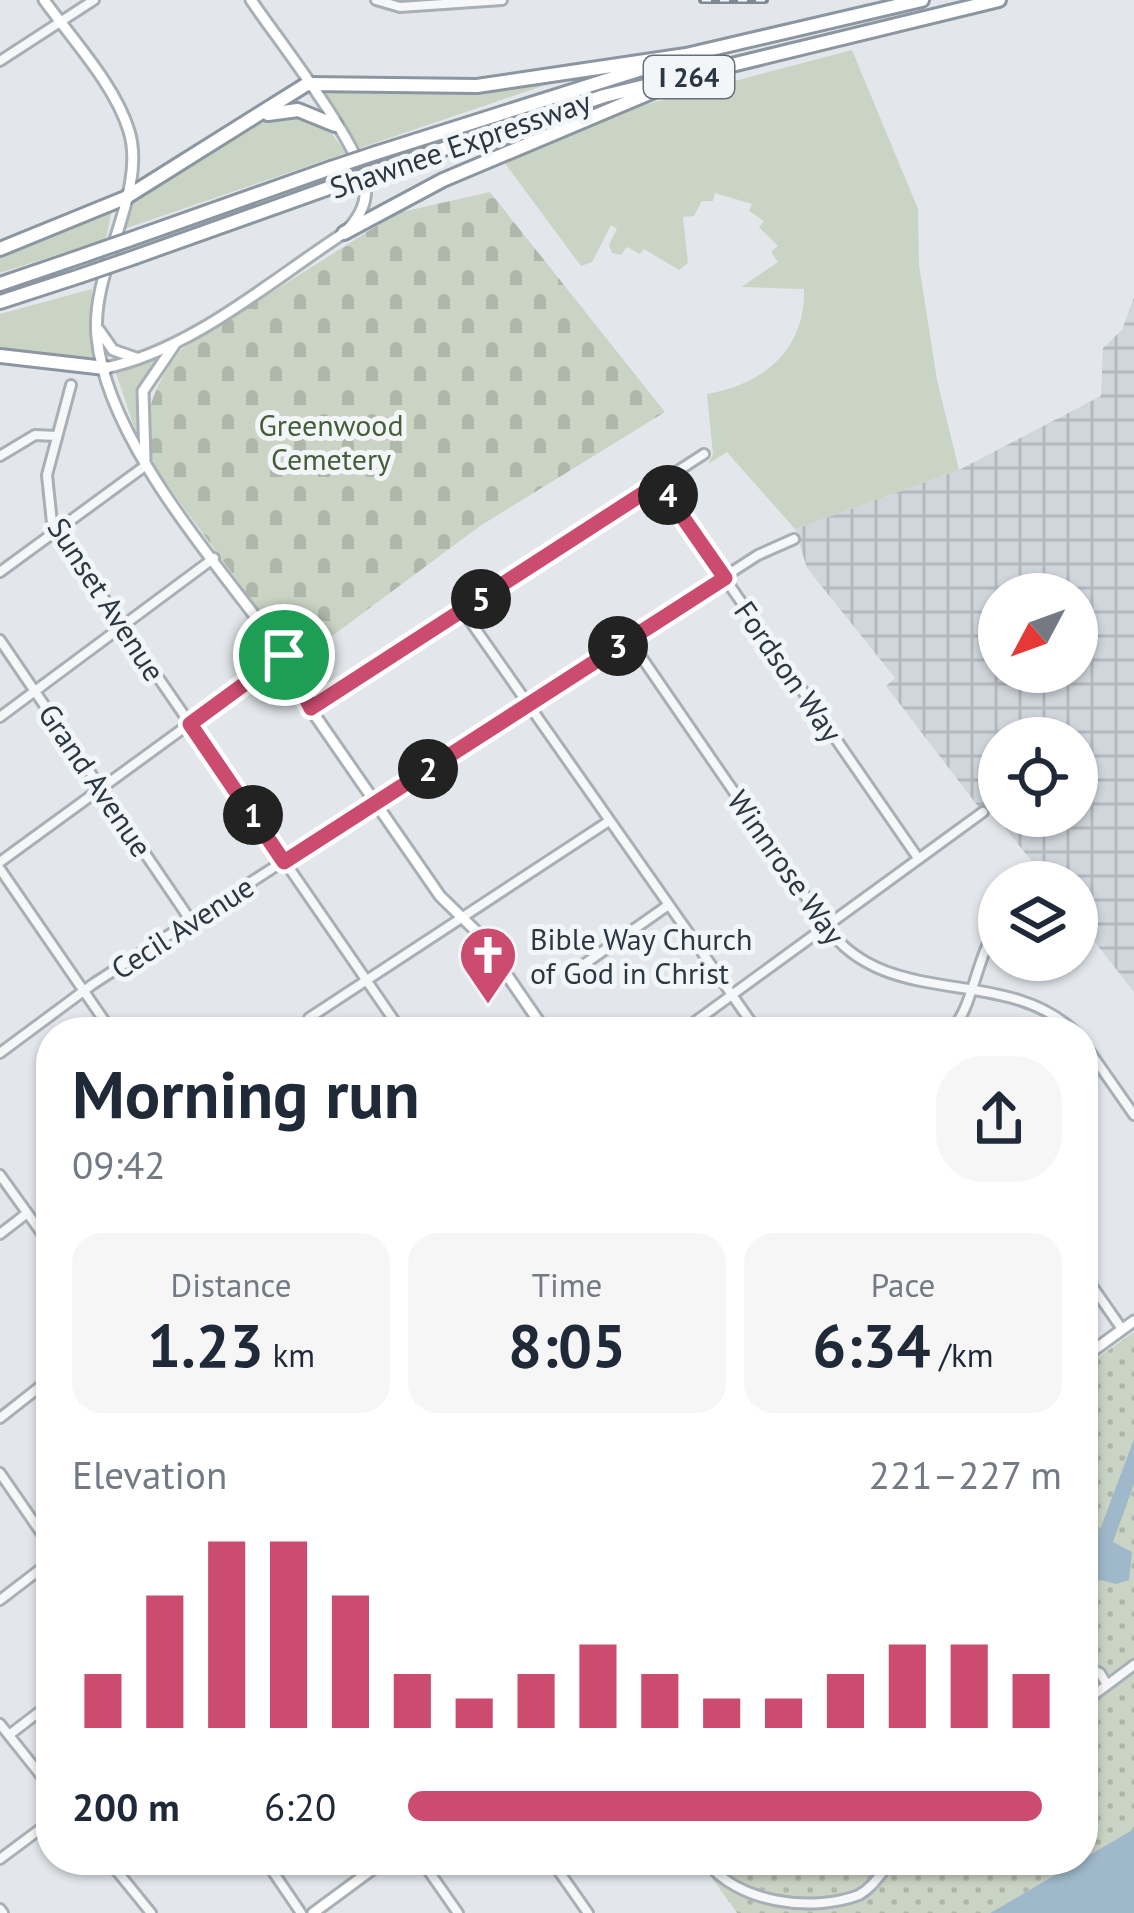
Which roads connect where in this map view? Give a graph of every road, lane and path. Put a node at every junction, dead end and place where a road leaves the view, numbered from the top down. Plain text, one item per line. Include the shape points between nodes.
1 (44, 0) edge
2 (94, 0) edge
3 (250, 0) edge
4 (376, 0) edge
5 (502, 0) edge
6 (922, 0) edge
7 (999, 0) edge
8 (60, 22) junction
9 (686, 55) junction
10 (0, 61) edge
11 (682, 79) junction
12 (307, 84) junction
13 (247, 124) junction
14 (335, 125) junction
15 (125, 198) junction
16 (344, 233) junction
17 (0, 249) edge
18 (0, 284) edge
19 (0, 302) edge
20 (97, 325) junction
21 (177, 340) junction
22 (0, 356) edge
23 (142, 358) junction
24 (105, 368) junction
25 (70, 385) dead end
26 (56, 436) junction
27 (704, 454) dead end
28 (0, 456) edge
29 (145, 466) junction
30 (659, 483) junction
31 (57, 530) junction
32 (794, 539) dead end
33 (0, 552) edge
34 (214, 558) junction
35 (9, 566) junction
36 (0, 572) edge
37 (725, 578) junction
38 (463, 610) junction
39 (123, 627) junction
40 (629, 639) junction
41 (0, 640) edge
42 (284, 655) junction
43 (35, 691) junction
44 (528, 704) junction
45 (311, 708) junction
46 (0, 717) edge
47 (190, 724) junction
48 (102, 788) junction
49 (376, 802) junction
50 (978, 816) edge
51 (609, 821) junction
52 (918, 858) junction
53 (284, 862) junction
54 (0, 866) edge
55 (3, 881) edge
56 (667, 906) junction
57 (464, 919) junction
58 (191, 921) junction
59 (826, 926) junction
60 (577, 970) dead end
61 (978, 972) edge
62 (367, 981) junction
63 (84, 991) junction
64 (969, 992) junction
65 (731, 995) junction
66 (48, 1017) edge
67 (102, 1017) edge
68 (311, 1017) edge
69 (391, 1017) edge
70 (535, 1017) edge
71 (701, 1017) edge
72 (747, 1017) edge
73 (962, 1017) edge
74 (1051, 1017) edge
75 (36, 1026) edge
76 (0, 1052) edge
77 (1098, 1070) edge
78 (1134, 1115) edge
79 (0, 1175) edge
80 (26, 1214) junction
81 (36, 1227) edge
82 (0, 1234) edge
83 (1098, 1294) edge
84 (1134, 1321) edge
85 (1123, 1329) junction
86 (1098, 1347) edge
87 (36, 1390) edge
88 (0, 1418) edge
89 (0, 1473) edge
90 (36, 1525) edge
91 (36, 1572) edge
92 (0, 1600) edge
93 (1134, 1665) edge
94 (1098, 1672) edge
95 (1106, 1683) junction
96 (1098, 1690) edge
97 (36, 1714) edge
98 (0, 1724) edge
99 (9, 1735) junction
100 (36, 1769) edge
101 (36, 1833) edge
102 (0, 1859) edge
103 (120, 1875) edge
104 (275, 1875) edge
105 (365, 1875) edge
106 (431, 1875) edge
107 (561, 1875) edge
108 (719, 1875) edge
109 (880, 1875) edge
110 (151, 1913) edge
111 (302, 1913) edge
112 (313, 1913) edge
113 (458, 1913) edge
114 (588, 1913) edge

1 - 8 street
2 - 8 street
3 - 12 street
4 - 5 street via 400,7
6 - 9 highway, Shawnee Expressway / I 264
7 - 11 highway, Shawnee Expressway / I 264
8 - 10 street
8 - 15 street via 128,127 133,152
9 - 12 highway via 476,86
9 - 18 highway, Shawnee Expressway / I 264, bridge
11 - 16 highway via 443,180
11 - 19 highway, Shawnee Expressway / I 264, bridge via 604,96
12 - 13 highway
12 - 14 street
13 - 14 highway via 284,109
13 - 15 highway
14 - 16 street via 364,194
15 - 17 highway
15 - 20 street via 99,285
16 - 21 street
20 - 23 street via 113,350
20 - 24 street
21 - 23 street
21 - 29 street via 143,391
22 - 24 highway
23 - 24 street
24 - 29 street
25 - 26 street, Sunset Avenue
26 - 28 street via 34,435
26 - 31 street, Sunset Avenue via 46,485
27 - 30 street
29 - 31 street
29 - 34 street
30 - 37 street, Fordson Way
30 - 38 street
31 - 35 street
31 - 39 street, Sunset Avenue
32 - 37 street, Cecil Avenue
33 - 35 street
34 - 39 street
34 - 42 street
35 - 36 street
37 - 40 street, Cecil Avenue
37 - 52 street, Fordson Way
38 - 44 street
38 - 45 street
39 - 43 street
39 - 47 street, Sunset Avenue
40 - 44 street, Cecil Avenue
40 - 59 street, Winnrose Way
41 - 43 street, Grand Avenue
42 - 45 street
42 - 47 street
43 - 46 street
43 - 48 street, Grand Avenue
44 - 49 street, Cecil Avenue
44 - 51 street
45 - 49 street
47 - 48 street
47 - 53 street, Sunset Avenue
48 - 54 street
48 - 58 street, Grand Avenue
49 - 53 street, Cecil Avenue
49 - 57 street
50 - 52 street
51 - 56 street
51 - 57 street
52 - 59 street
53 - 58 street, Cecil Avenue
53 - 62 street, Sunset Avenue
54 - 55 street
55 - 63 street
56 - 60 street
56 - 65 street
57 - 62 street
57 - 70 street
58 - 63 street, Cecil Avenue
59 - 64 street, Winnrose Way via 866,966
59 - 65 street
61 - 64 street
62 - 68 street
62 - 69 street, Sunset Avenue
63 - 66 street, Cecil Avenue
63 - 67 street
64 - 73 street
64 - 74 street, Winnrose Way via 1030,1004
65 - 71 street
65 - 72 street
75 - 76 street, Cecil Avenue
77 - 78 street
79 - 80 street
80 - 81 street
80 - 82 street
83 - 85 street
84 - 85 street
85 - 86 street
87 - 88 street
89 - 90 street
91 - 92 street
93 - 95 street
94 - 95 street
95 - 96 street
97 - 99 street
98 - 99 street
99 - 100 street
101 - 102 street
103 - 110 street
104 - 111 street
105 - 112 street
106 - 113 street
107 - 114 street
108 - 109 street via 735,1892 779,1905 849,1900

